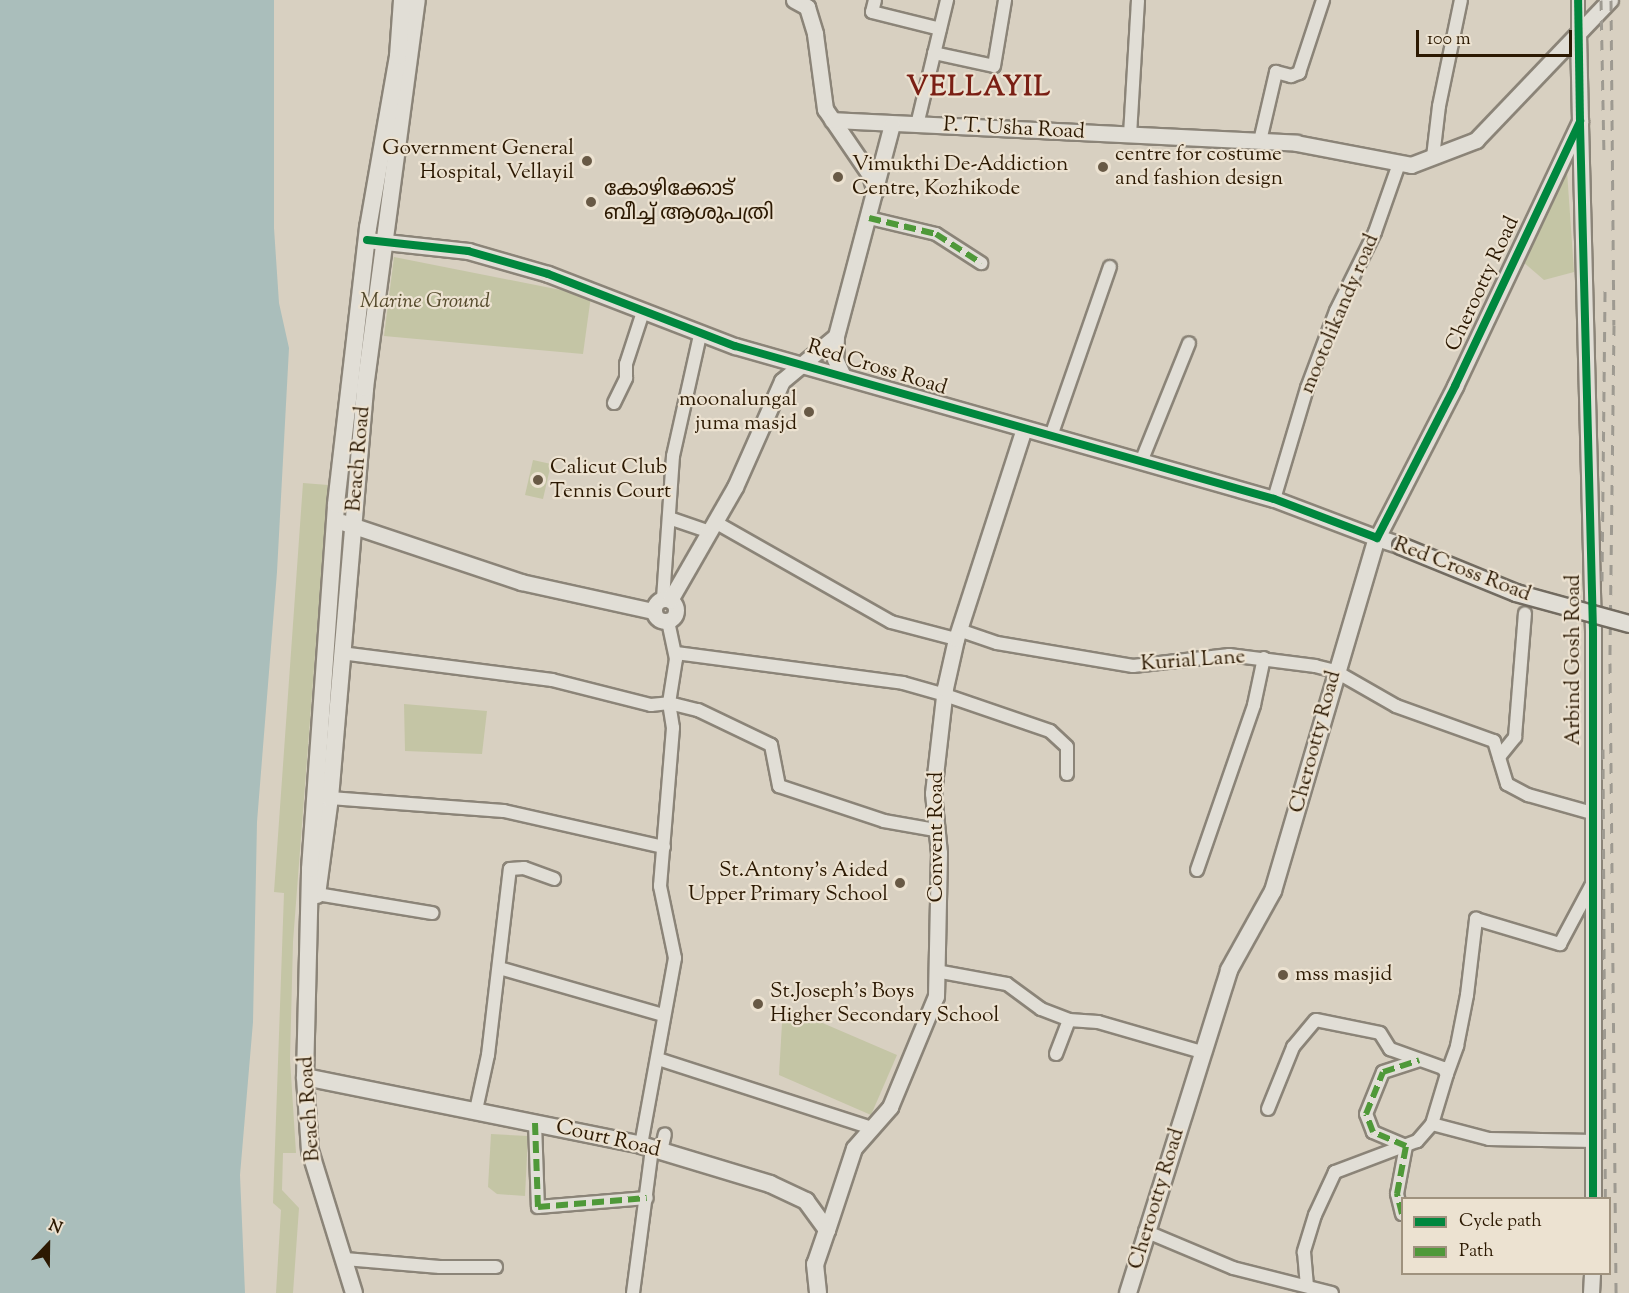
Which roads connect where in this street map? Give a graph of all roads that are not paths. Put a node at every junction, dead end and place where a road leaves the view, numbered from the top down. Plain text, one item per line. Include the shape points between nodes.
1 (402, 0) edge
2 (417, 0) edge
3 (875, 0) edge
4 (947, 0) edge
5 (1005, 0) edge
6 (1138, 0) edge
7 (1323, 0) edge
8 (1461, 0) edge
9 (1578, 0) edge
10 (1610, 0) edge
11 (802, 2) edge
12 (940, 29) junction
13 (1578, 34) junction
14 (934, 53) junction
15 (832, 120) junction
16 (1580, 121) junction
17 (892, 124) junction
18 (917, 125) junction
19 (1130, 135) junction
20 (1260, 141) junction
21 (1433, 157) junction
22 (1399, 165) junction
23 (876, 191) junction
24 (869, 218) junction
25 (375, 239) junction
26 (981, 263) dead end
27 (1110, 267) dead end
28 (643, 312) junction
29 (700, 335) junction
30 (836, 336) junction
31 (1189, 343) dead end
32 (801, 363) junction
33 (843, 376) junction
34 (614, 403) dead end
35 (1024, 429) junction
36 (1051, 436) junction
37 (1141, 462) junction
38 (1274, 500) junction
39 (669, 518) junction
40 (334, 522) junction
41 (353, 523) junction
42 (712, 527) junction
43 (1377, 538) junction
44 (662, 603) junction
45 (1525, 613) dead end
46 (668, 621) joint
47 (1629, 624) edge
48 (957, 634) junction
49 (341, 652) junction
50 (676, 653) junction
51 (1264, 658) junction
52 (1335, 671) junction
53 (945, 695) junction
54 (669, 703) junction
55 (1499, 758) junction
56 (1067, 774) dead end
57 (330, 798) junction
58 (1592, 813) junction
59 (935, 830) junction
60 (664, 848) junction
61 (1197, 870) dead end
62 (554, 879) dead end
63 (1593, 884) junction
64 (317, 894) junction
65 (432, 912) dead end
66 (311, 919) junction
67 (499, 968) junction
68 (936, 971) junction
69 (663, 1015) junction
70 (1069, 1020) junction
71 (1202, 1052) junction
72 (1056, 1054) dead end
73 (658, 1059) junction
74 (1419, 1060) junction
75 (1447, 1074) junction
76 (305, 1077) junction
77 (1268, 1109) dead end
78 (476, 1110) junction
79 (535, 1123) junction
80 (1432, 1124) junction
81 (872, 1128) junction
82 (665, 1134) dead end
83 (1594, 1141) junction
84 (1406, 1146) junction
85 (651, 1148) junction
86 (1593, 1197) edge
87 (647, 1198) junction
88 (1401, 1210) edge
89 (827, 1230) junction
90 (1145, 1231) junction
91 (345, 1259) junction
92 (496, 1267) dead end
93 (1592, 1275) edge
94 (1307, 1284) junction
95 (354, 1293) edge
96 (633, 1293) edge
97 (818, 1293) edge
98 (1128, 1293) edge
99 (1332, 1293) edge
100 (1592, 1293) edge

1 - 25 main road, Beach Road
2 - 25 main road, Beach Road
3 - 12 street via 872,12
4 - 12 street
5 - 14 street via 994,66
6 - 19 street
7 - 20 street via 1299,73 1291,76 1276,72
8 - 21 street via 1439,106
9 - 13 street
10 - 13 street, P. T. Usha Road
11 - 15 street via 815,34 825,109
12 - 14 street
13 - 16 street, Cherootty Road
13 - 21 street, P. T. Usha Road via 1476,140
14 - 18 street
15 - 17 street, P. T. Usha Road
15 - 23 street via 870,175
16 - 43 street, Cherootty Road via 1455,386
16 - 58 street, Arbind Gosh Road via 1593,632
17 - 18 street, P. T. Usha Road
17 - 23 street
18 - 19 street, P. T. Usha Road
19 - 20 street, P. T. Usha Road
20 - 22 street, P. T. Usha Road via 1296,143
21 - 22 street, P. T. Usha Road
22 - 38 street, mootolikandy road via 1354,282 1336,310 1307,388
23 - 24 street
24 - 26 street via 936,234
24 - 30 street
25 - 28 street, Red Cross Road via 468,252 513,264
25 - 40 main road, Beach Road
25 - 41 main road, Beach Road
27 - 36 street
28 - 29 street, Red Cross Road
28 - 34 street via 626,364 626,378
29 - 32 street, Red Cross Road
29 - 39 street via 673,456
30 - 32 street
30 - 33 street via 835,359
31 - 37 street
32 - 33 street, Red Cross Road
32 - 42 street via 782,381
33 - 35 street, Red Cross Road
35 - 36 street, Red Cross Road
35 - 48 street, Convent Road
36 - 37 street, Red Cross Road
37 - 38 street, Red Cross Road
38 - 43 street, Red Cross Road
39 - 42 street, Kurial Lane
39 - 44 street
40 - 41 street
40 - 66 main road, Beach Road via 310,869
41 - 44 street via 521,582
41 - 49 main road, Beach Road
42 - 44 street
42 - 48 street, Kurial Lane via 891,622
43 - 47 main road, Red Cross Road, bridge via 1516,593
43 - 52 main road, Cherootty Road
44 - 46 street via 659,621
45 - 55 street via 1515,736
46 - 50 street
48 - 51 street, Kurial Lane via 1133,666 1230,655
48 - 53 street, Convent Road
49 - 54 street via 552,680 651,705
49 - 57 main road, Beach Road
50 - 53 street via 903,683
50 - 54 street
51 - 52 street, Kurial Lane
51 - 61 street via 1250,716
52 - 55 street, Kurial Lane via 1396,706 1494,741
52 - 71 main road, Cherootty Road via 1272,891 1229,970
53 - 56 street via 1050,731 1067,747
53 - 59 street, Convent Road via 933,793
54 - 59 street via 698,710 771,745 779,786 884,821
54 - 60 street via 673,728
55 - 58 street, Kurial Lane via 1507,784 1528,795
57 - 60 street via 504,811
57 - 64 main road, Beach Road
58 - 63 street, Arbind Gosh Road
59 - 68 street, Convent Road via 939,853
60 - 69 street via 660,886 675,958
62 - 67 street via 524,868 510,869
63 - 75 street via 1560,944 1476,918 1467,995
63 - 83 street, Arbind Gosh Road
64 - 65 street
64 - 66 main road, Beach Road
66 - 76 main road, Beach Road via 305,990
67 - 69 street
67 - 78 street
68 - 70 street via 1007,984 1041,1009
68 - 81 street, Convent Road via 936,996 890,1107
69 - 73 street
70 - 71 street via 1098,1022
70 - 72 street
71 - 90 main road, Cherootty Road
73 - 81 street
73 - 85 street
74 - 75 street via 1443,1068
74 - 77 street via 1390,1049 1380,1033 1316,1020 1293,1047
74 - 84 street via 1383,1072 1366,1114 1373,1132
75 - 80 street
76 - 78 main road, Court Road
76 - 91 main road, Beach Road via 310,1151
78 - 79 main road, Court Road
79 - 85 main road, Court Road
79 - 87 street via 538,1207
80 - 83 street via 1489,1139
80 - 84 street via 1417,1141
81 - 89 street, Convent Road via 854,1148
82 - 85 street
83 - 86 street, Arbind Gosh Road
84 - 88 street via 1397,1194
84 - 94 street via 1335,1172 1315,1215 1304,1252
85 - 87 street
85 - 89 main road, Court Road via 770,1184 806,1201
87 - 96 street
89 - 97 main road via 816,1264
90 - 94 street via 1233,1268
90 - 98 main road, Cherootty Road
91 - 92 street
91 - 95 main road, Beach Road
93 - 100 street
94 - 99 street

